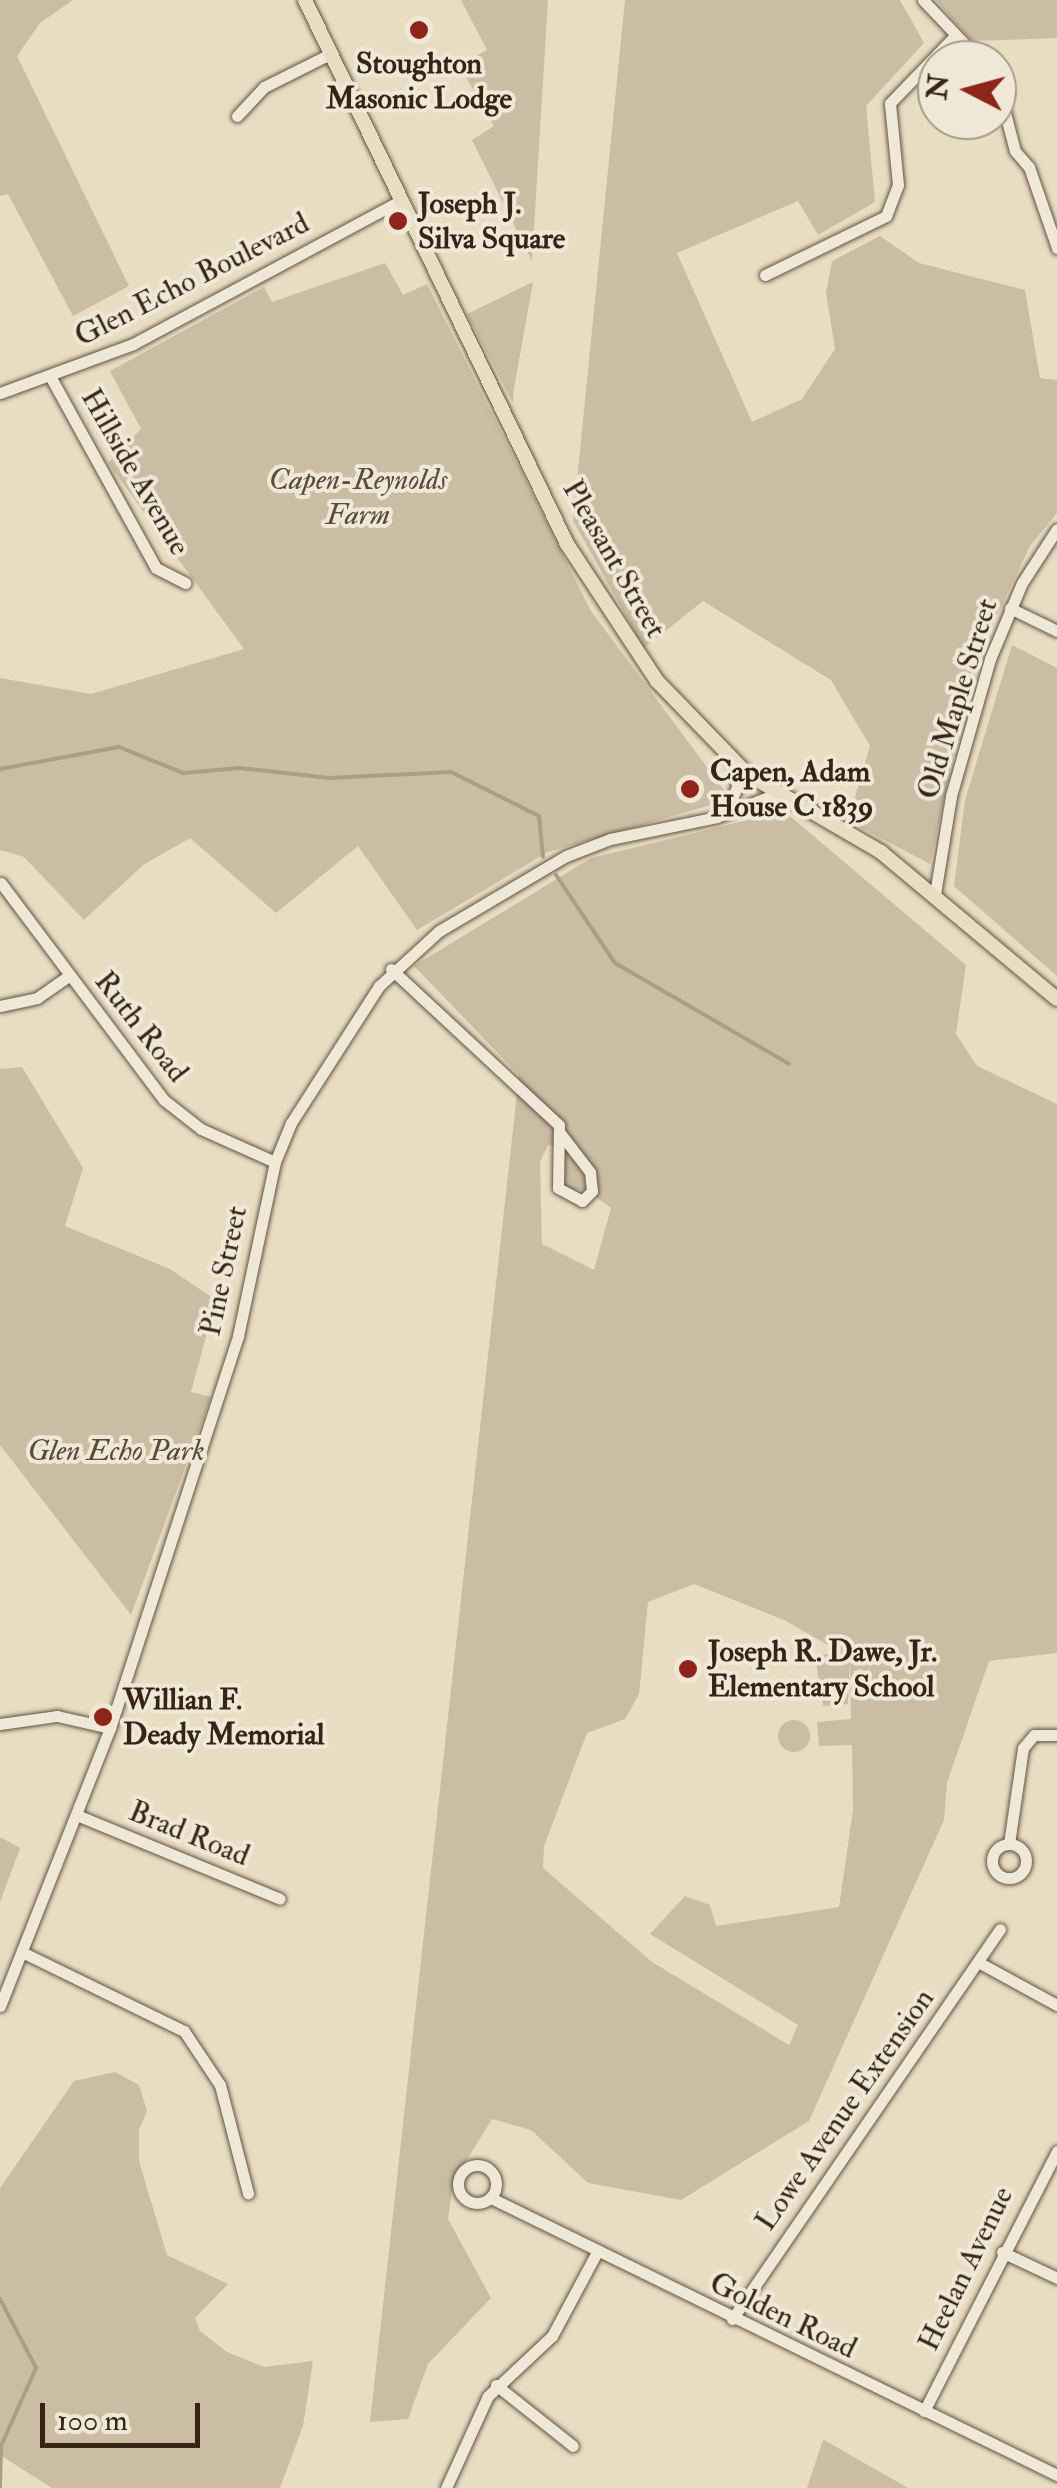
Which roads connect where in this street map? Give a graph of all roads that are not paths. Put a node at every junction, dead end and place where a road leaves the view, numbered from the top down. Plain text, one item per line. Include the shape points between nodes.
1 (305, 0) edge
2 (923, 0) edge
3 (954, 37) junction
4 (957, 40) edge
5 (330, 54) junction
6 (238, 116) dead end
7 (1011, 140) edge
8 (401, 200) junction
9 (1057, 248) edge
10 (765, 275) dead end
11 (50, 376) junction
12 (0, 393) edge
13 (1057, 529) edge
14 (185, 583) dead end
15 (1010, 608) junction
16 (1057, 631) edge
17 (734, 762) junction
18 (776, 794) junction
19 (726, 814) junction
20 (2, 883) edge
21 (935, 894) junction
22 (392, 969) junction
23 (70, 975) junction
24 (1057, 999) edge
25 (0, 1006) edge
26 (560, 1133) junction
27 (275, 1162) junction
28 (0, 1724) edge
29 (110, 1728) junction
30 (1057, 1736) edge
31 (78, 1816) junction
32 (1009, 1844) dead end
33 (280, 1898) dead end
34 (1000, 1929) dead end
35 (24, 1953) junction
36 (978, 1962) junction
37 (1057, 2005) edge
38 (0, 2006) edge
39 (1057, 2150) edge
40 (248, 2193) dead end
41 (491, 2198) dead end
42 (1002, 2252) junction
43 (596, 2254) junction
44 (1057, 2278) edge
45 (732, 2319) junction
46 (496, 2385) junction
47 (924, 2411) junction
48 (573, 2446) dead end
49 (1057, 2475) edge
50 (446, 2488) edge

1 - 5 main road, Pleasant Street
2 - 3 street
3 - 4 street
3 - 10 street via 890,104 898,185 886,216
5 - 6 street via 264,88
5 - 8 main road, Pleasant Street
7 - 9 street via 1029,167
8 - 11 street, Glen Echo Boulevard via 148,337
8 - 17 main road, Pleasant Street via 588,580 657,681
11 - 12 street, Glen Echo Boulevard
11 - 14 street, Hillside Avenue via 156,568
13 - 15 street, Old Maple Street
15 - 16 street
15 - 21 street, Old Maple Street via 952,796
17 - 18 main road, Pleasant Street
17 - 19 street via 736,787
18 - 19 street, Pine Street
18 - 21 main road, Pleasant Street via 880,852
19 - 22 street, Pine Street via 566,856 439,932
20 - 23 street, Ruth Road
21 - 24 main road, Pleasant Street
22 - 26 street via 522,1086
22 - 27 street, Pine Street via 291,1123
23 - 25 street via 36,998
23 - 27 street, Ruth Road via 184,1118
26 - 26 street via 590,1172 592,1190 582,1201 558,1188
27 - 29 street, Pine Street via 238,1336
28 - 29 street via 57,1716
29 - 31 street, Pine Street
30 - 32 street via 1039,1734 1023,1748
31 - 33 street, Brad Road
31 - 35 street, Pine Street
34 - 36 street, Lowe Avenue Extension
35 - 38 street, Pine Street
35 - 40 street via 184,2031 220,2085
36 - 37 street
36 - 45 street, Lowe Avenue Extension
39 - 42 street, Heelan Avenue
41 - 43 street, Golden Road
42 - 44 street
42 - 47 street, Heelan Avenue
43 - 45 street, Golden Road
43 - 46 street via 552,2336
45 - 47 street, Golden Road
46 - 48 street
46 - 50 street
47 - 49 street, Golden Road

